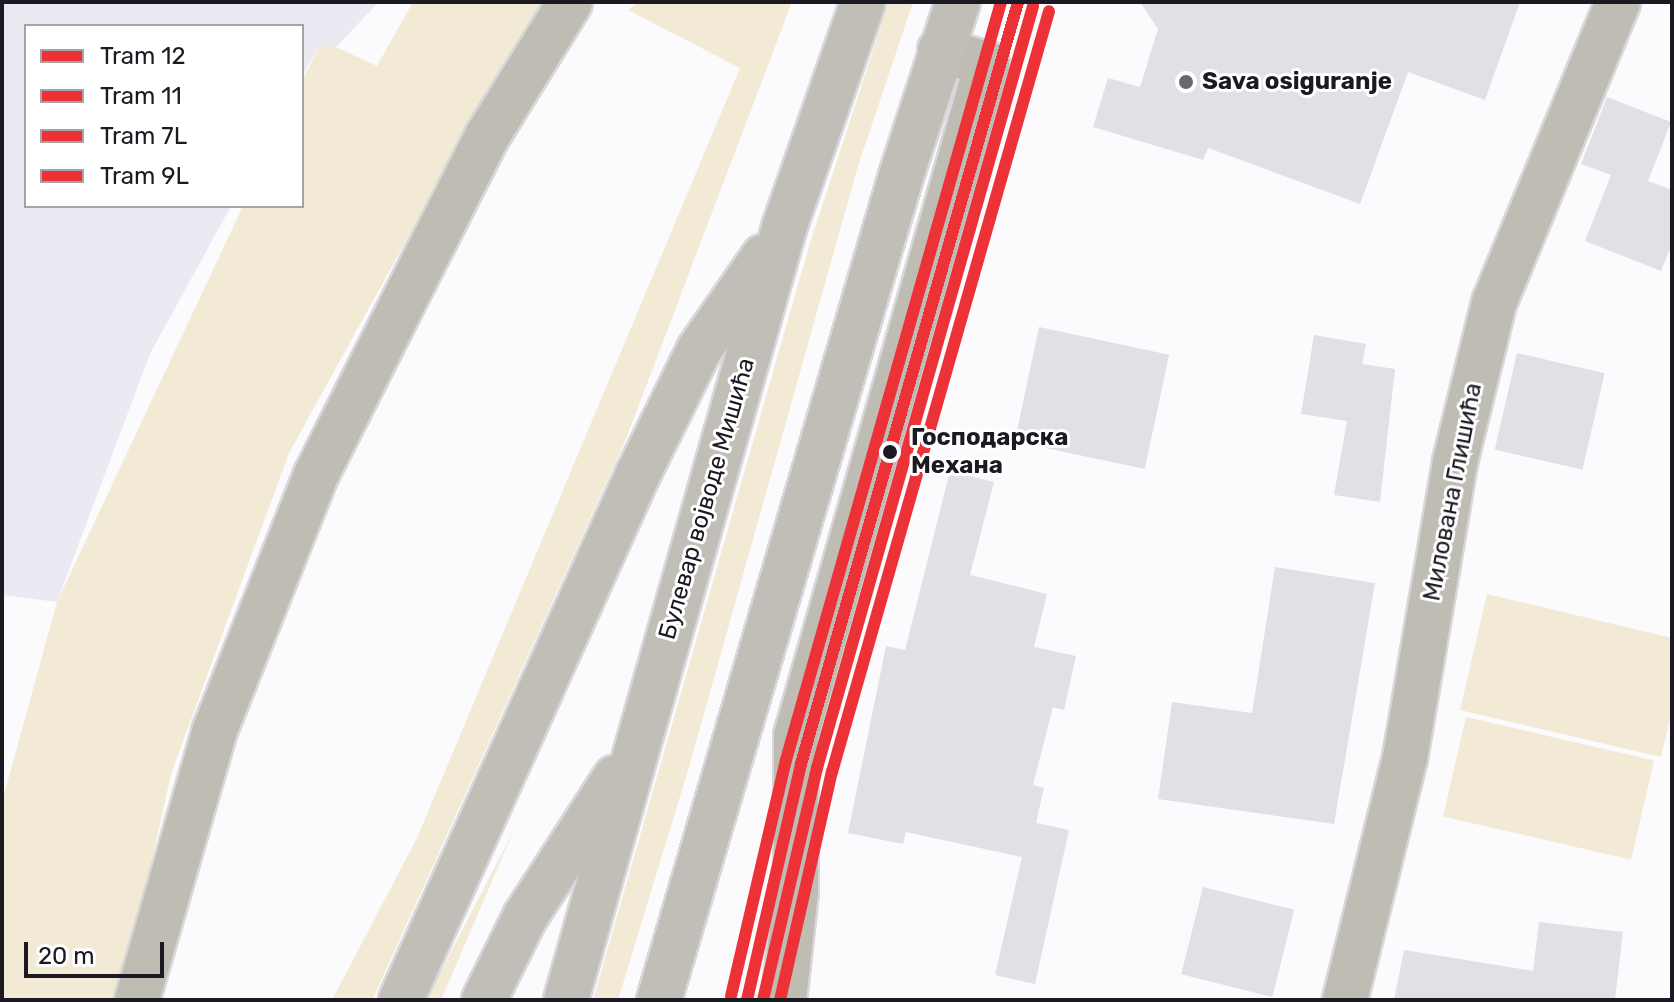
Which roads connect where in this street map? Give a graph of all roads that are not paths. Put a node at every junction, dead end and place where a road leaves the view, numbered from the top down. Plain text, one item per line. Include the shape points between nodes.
1 (570, 2) edge
2 (863, 2) edge
3 (958, 2) edge
4 (1618, 2) edge
5 (940, 50) junction
6 (785, 225) junction
7 (640, 739) junction
8 (664, 988) edge
9 (137, 1000) edge
10 (401, 1000) edge
11 (484, 1000) edge
12 (566, 1000) edge
13 (784, 1000) edge
14 (1345, 1000) edge

1 - 9 street via 488,135 316,475 215,730
2 - 6 main road, Булевар војводе Мишића
3 - 5 main road
4 - 14 street, Милована Глишића via 1494,303 1455,462 1405,758
5 - 8 main road
5 - 13 street via 987,64 796,736 796,892
6 - 7 main road, Булевар војводе Мишића
6 - 10 main road via 699,350 605,543
7 - 11 main road via 525,917
7 - 12 main road, Булевар војводе Мишића

